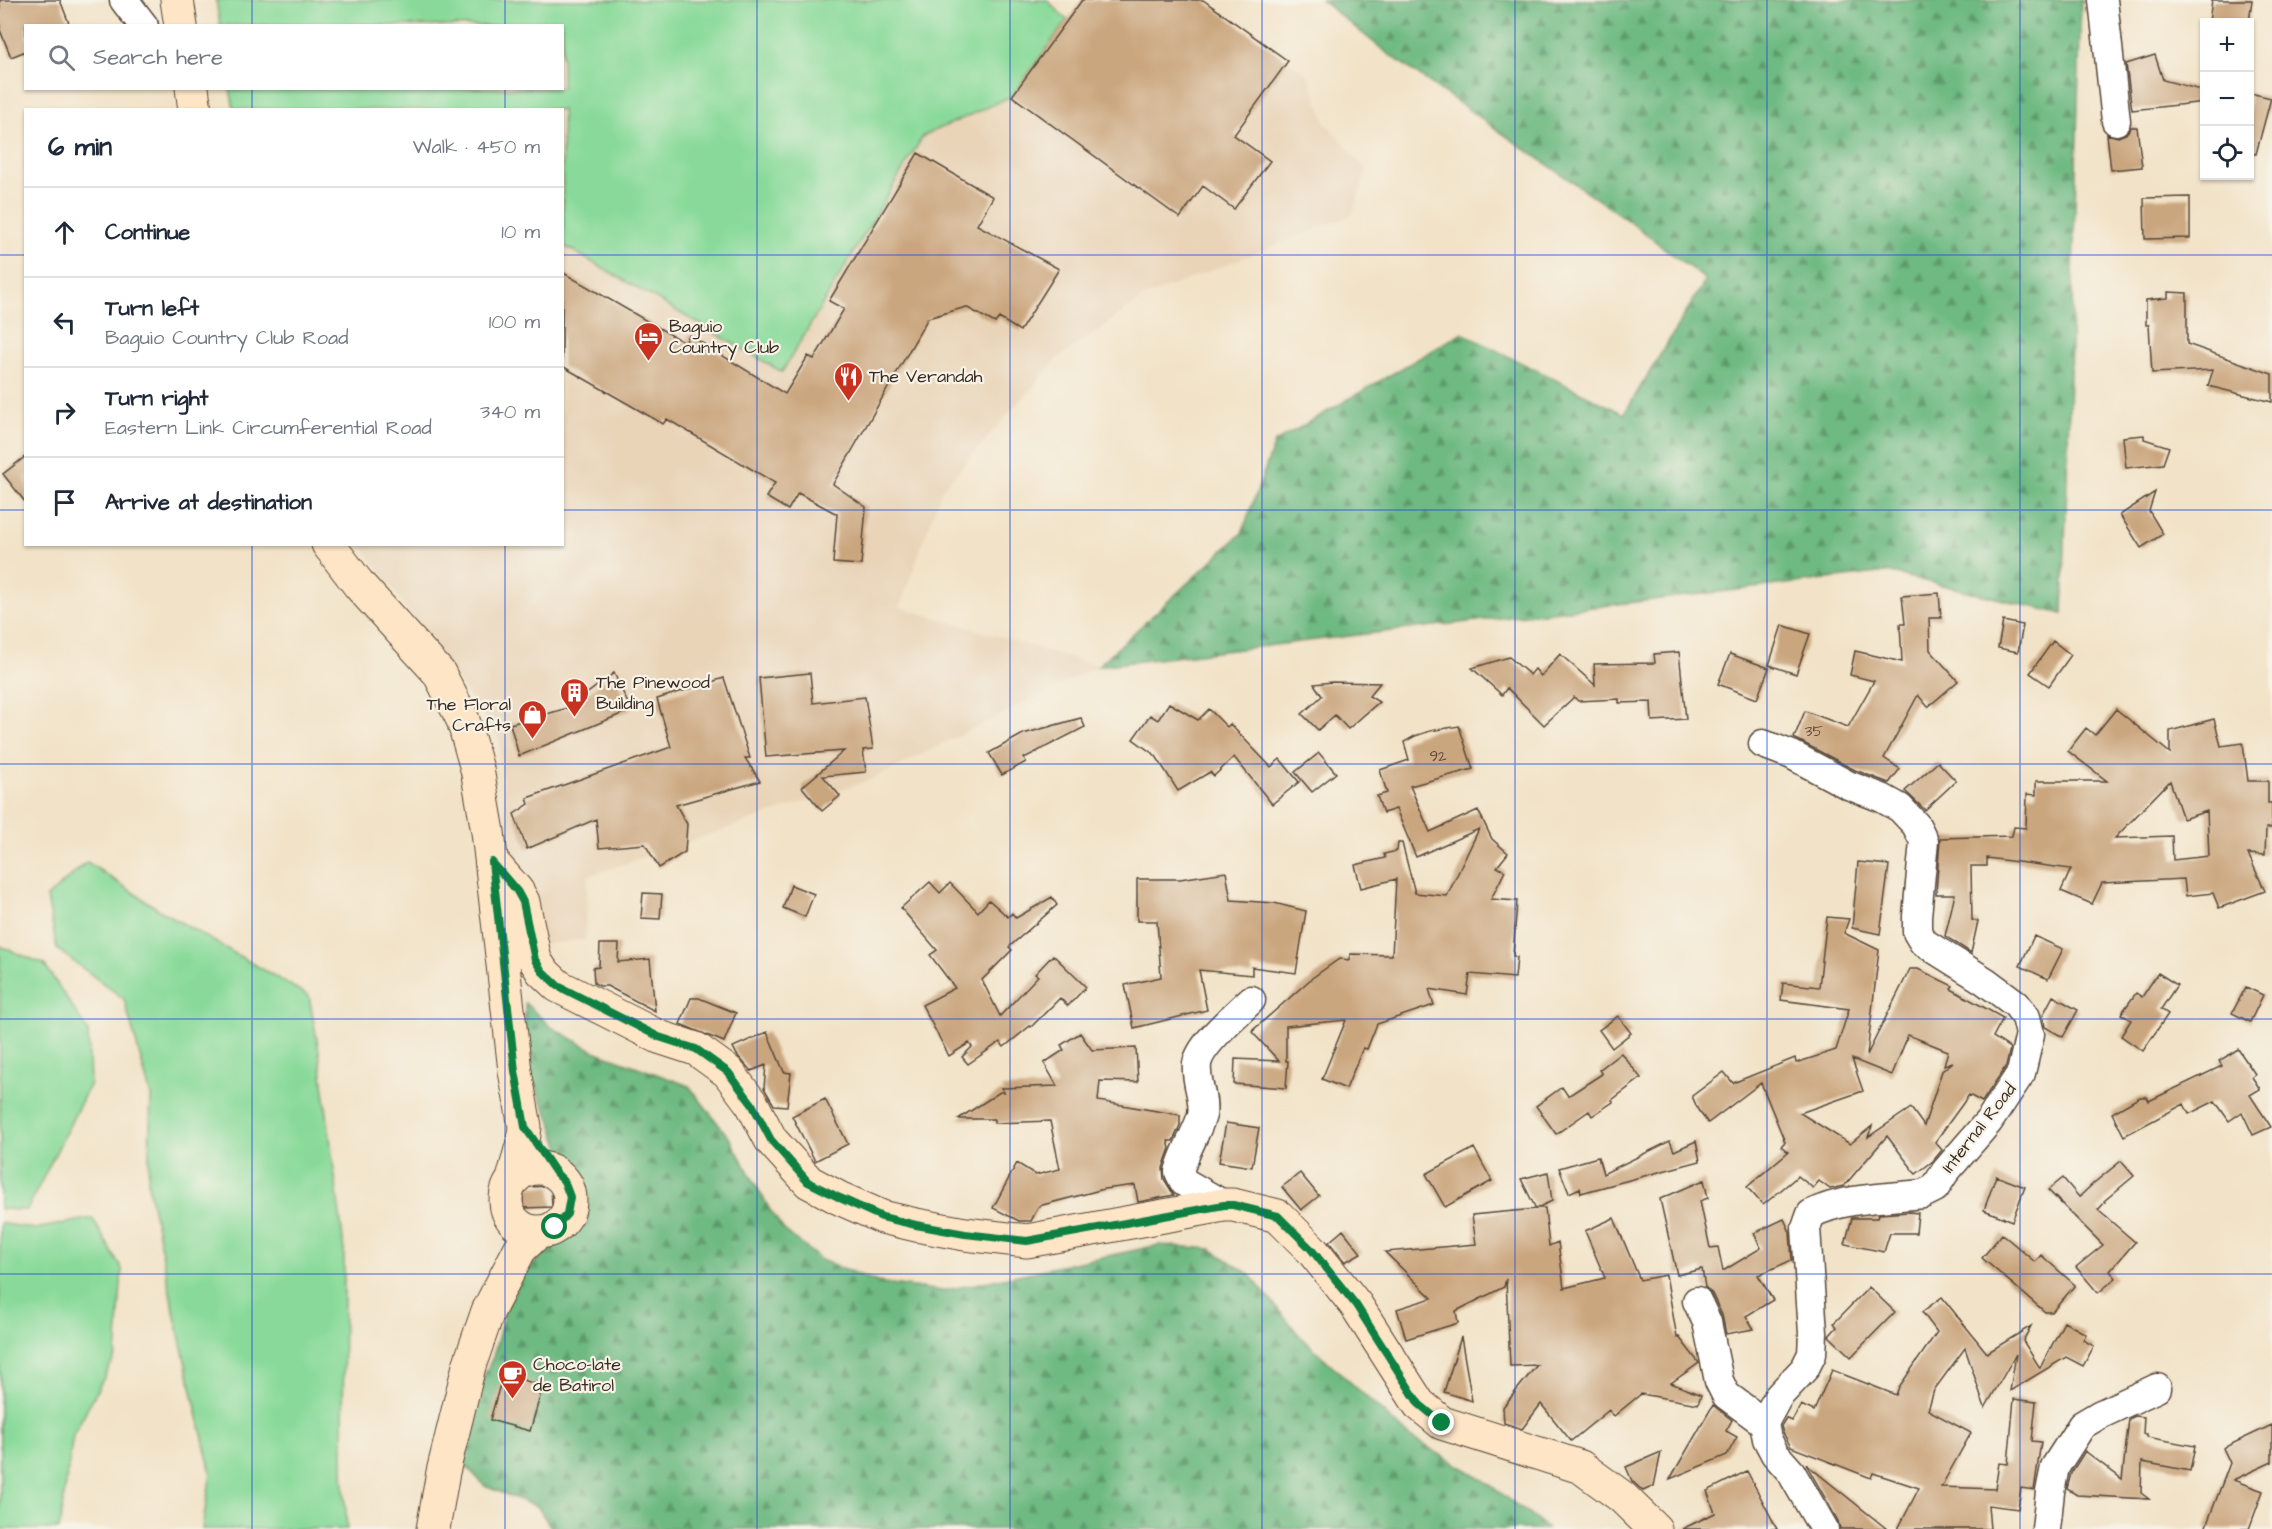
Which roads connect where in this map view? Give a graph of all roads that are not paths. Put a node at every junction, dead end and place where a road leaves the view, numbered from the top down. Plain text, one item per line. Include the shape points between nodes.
1 (124, 0) edge
2 (177, 0) edge
3 (2103, 0) edge
4 (142, 24) edge
5 (181, 24) edge
6 (192, 90) edge
7 (195, 108) edge
8 (2116, 122) dead end
9 (330, 546) edge
10 (1763, 744) dead end
11 (492, 862) junction
12 (1251, 1000) dead end
13 (525, 1127) junction
14 (556, 1173) junction
15 (513, 1179) junction
16 (1224, 1205) junction
17 (526, 1236) junction
18 (1697, 1301) dead end
19 (2157, 1388) dead end
20 (1764, 1423) junction
21 (433, 1529) edge
22 (1655, 1529) edge
23 (1824, 1529) edge
24 (2046, 1529) edge

1 - 4 street
2 - 5 main road
3 - 8 street
6 - 7 main road
9 - 11 main road via 360,586 439,673 463,720 481,786
10 - 20 street, Internal Road via 1882,798 1900,808 1916,825 1924,841 1917,932 1938,953 2016,1004 2026,1017 2030,1034 2021,1073 1989,1121 1935,1188 1923,1194 1843,1203 1811,1214 1806,1228 1812,1354 1805,1368 1778,1397
11 - 13 main road via 515,1071
11 - 16 main road via 523,902 535,960 542,971 558,986 659,1037 696,1049 728,1072 752,1104 771,1140 808,1182 840,1198 882,1217 916,1225 1027,1241
12 - 16 street via 1202,1049 1197,1064 1202,1115 1179,1172 1184,1182
13 - 14 main road
13 - 15 main road
14 - 15 main road via 535,1168
14 - 17 main road via 570,1197 564,1220
15 - 17 main road via 507,1190 507,1207
16 - 22 main road via 1278,1216 1303,1241 1356,1305 1419,1404 1442,1423 1581,1467 1622,1497
17 - 21 main road via 488,1311 469,1366
18 - 20 street via 1707,1322 1719,1381 1726,1395
19 - 24 street via 2082,1425 2055,1467
20 - 23 street via 1774,1454 1791,1472

